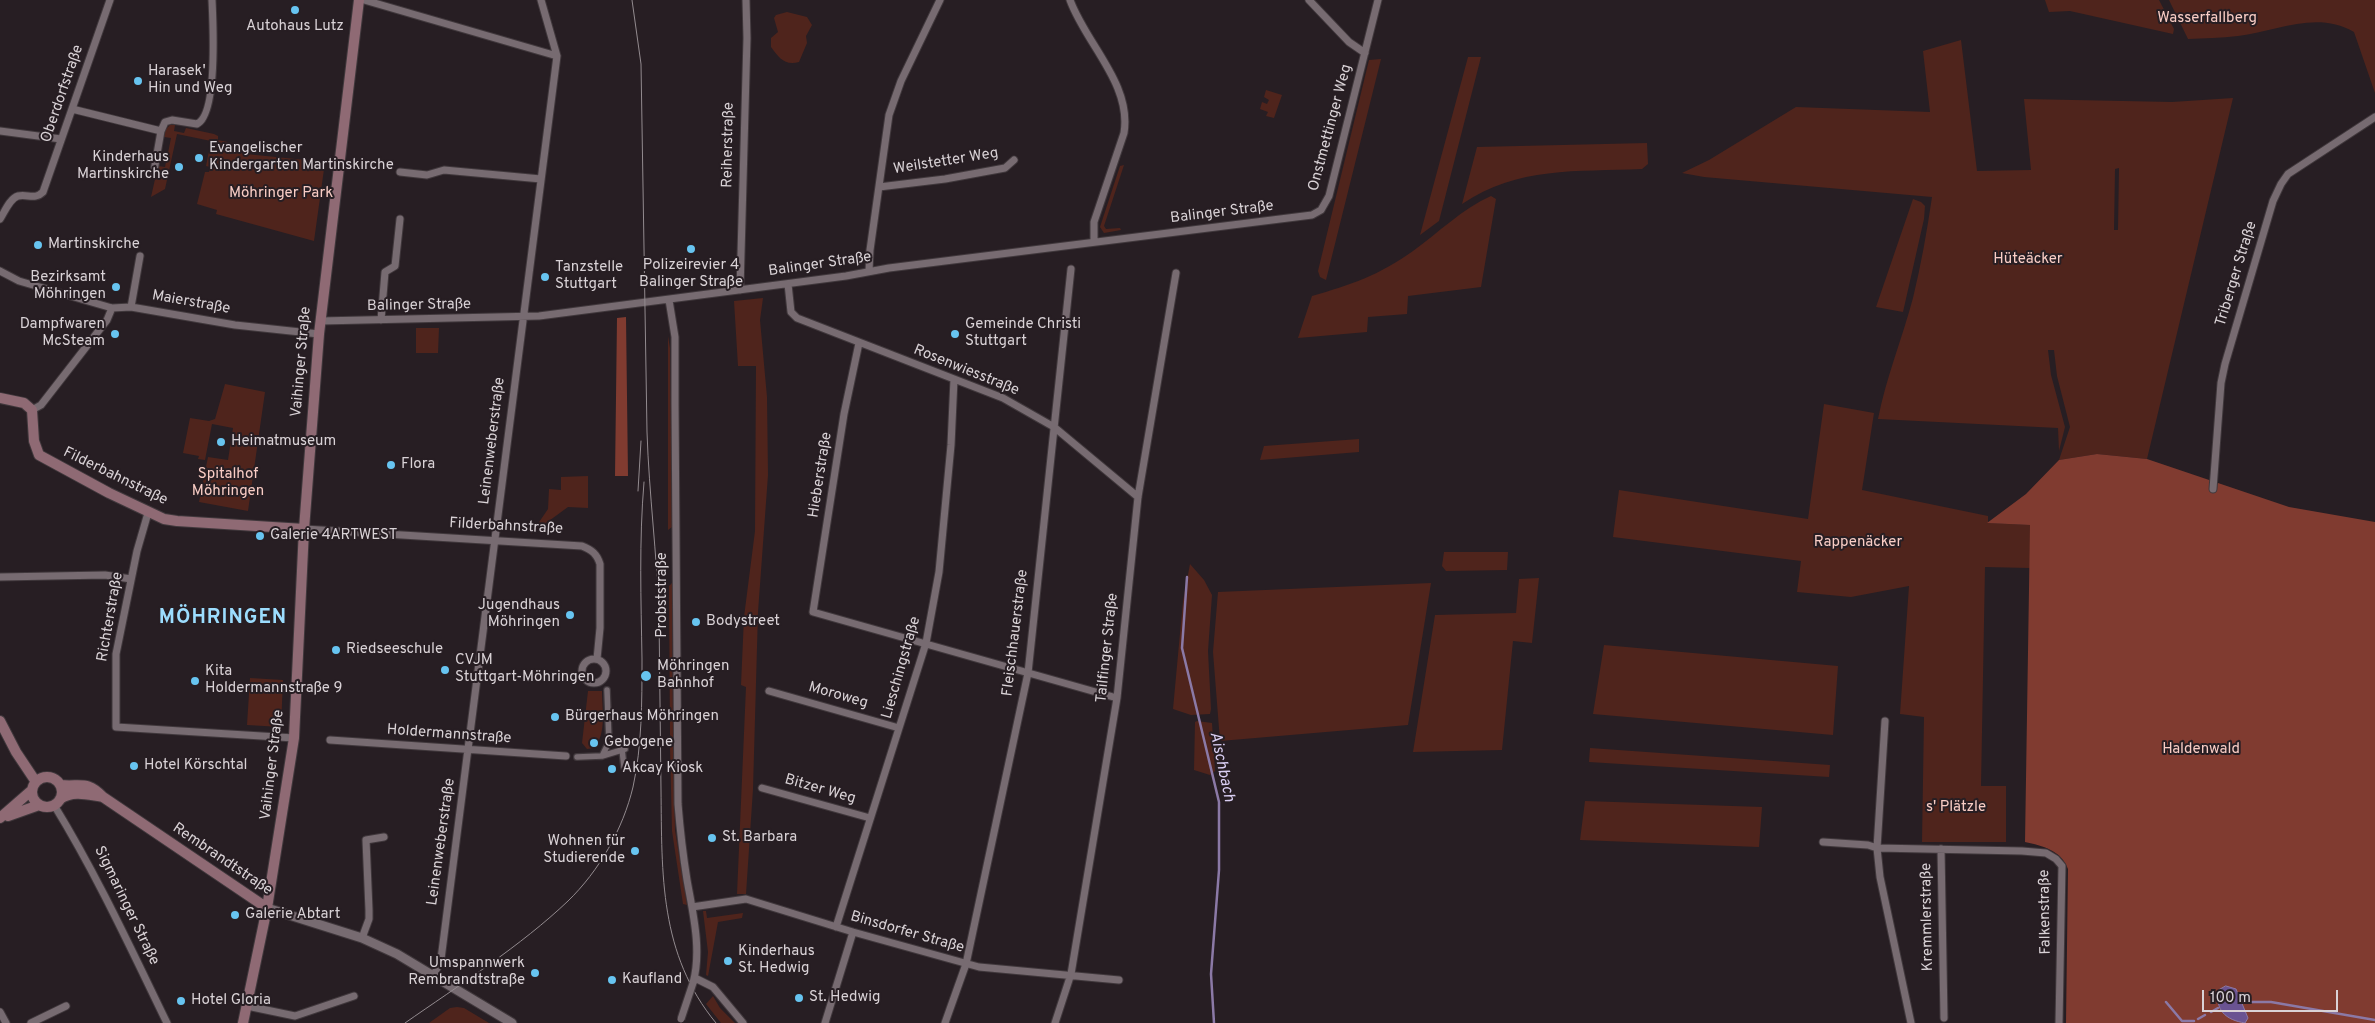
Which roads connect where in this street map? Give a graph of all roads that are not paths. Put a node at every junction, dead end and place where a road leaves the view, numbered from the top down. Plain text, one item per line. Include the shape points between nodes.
1 (110, 0) edge
2 (212, 0) edge
3 (358, 0) edge
4 (364, 0) edge
5 (542, 0) edge
6 (746, 0) edge
7 (940, 0) edge
8 (1070, 0) edge
9 (1309, 0) edge
10 (1378, 0) edge
11 (1365, 53) junction
12 (557, 56) junction
13 (72, 109) junction
14 (2375, 117) edge
15 (0, 131) edge
16 (161, 131) junction
17 (61, 139) junction
18 (1014, 160) dead end
19 (154, 171) dead end
20 (400, 172) dead end
21 (541, 178) junction
22 (879, 187) junction
23 (1321, 210) joint
24 (0, 219) edge
25 (400, 219) dead end
26 (1094, 242) junction
27 (140, 256) dead end
28 (1071, 269) dead end
29 (0, 271) edge
30 (869, 271) junction
31 (1176, 273) dead end
32 (788, 284) junction
33 (740, 290) junction
34 (668, 300) junction
35 (131, 306) junction
36 (112, 308) junction
37 (523, 318) junction
38 (381, 320) junction
39 (320, 321) junction
40 (319, 334) junction
41 (859, 343) junction
42 (954, 379) junction
43 (0, 398) edge
44 (32, 410) junction
45 (1054, 427) junction
46 (2213, 489) dead end
47 (1138, 497) junction
48 (148, 513) junction
49 (304, 529) junction
50 (494, 542) junction
51 (0, 577) edge
52 (131, 579) junction
53 (926, 643) junction
54 (597, 659) dead end
55 (1028, 673) junction
56 (607, 690) dead end
57 (769, 691) dead end
58 (1117, 698) junction
59 (0, 721) edge
60 (1885, 721) dead end
61 (899, 728) junction
62 (294, 738) junction
63 (330, 740) dead end
64 (609, 742) junction
65 (468, 750) junction
66 (614, 752) junction
67 (566, 756) dead end
68 (602, 756) junction
69 (577, 757) dead end
70 (624, 767) dead end
71 (60, 785) junction
72 (34, 786) junction
73 (762, 788) dead end
74 (103, 797) junction
75 (57, 802) junction
76 (39, 804) junction
77 (870, 818) junction
78 (0, 819) edge
79 (384, 837) dead end
80 (1823, 842) dead end
81 (1877, 848) junction
82 (1941, 849) junction
83 (692, 907) junction
84 (267, 908) junction
85 (836, 926) junction
86 (853, 932) junction
87 (362, 938) junction
88 (966, 964) junction
89 (1071, 974) junction
90 (434, 975) junction
91 (1119, 980) dead end
92 (694, 981) junction
93 (354, 996) dead end
94 (66, 1006) dead end
95 (247, 1006) junction
96 (0, 1012) edge
97 (1944, 1018) dead end
98 (680, 1021) edge
99 (6, 1023) edge
100 (31, 1023) edge
101 (167, 1023) edge
102 (243, 1023) edge
103 (512, 1023) edge
104 (743, 1023) edge
105 (825, 1023) edge
106 (945, 1023) edge
107 (1055, 1023) edge
108 (1911, 1023) edge
109 (2059, 1023) edge

1 - 13 street, Oberdorfstraße
2 - 16 street via 215,55 204,116 197,124 168,120
3 - 39 main road, Vaihinger Straße
4 - 12 street
5 - 12 street, Leinenweberstraße
6 - 33 street, Reiherstraße
7 - 22 street, Weilstetter Weg via 901,81 890,115
8 - 26 street via 1120,93 1126,119 1094,222
9 - 11 street, Onstmettinger Weg via 1349,42
10 - 11 street, Onstmettinger Weg
11 - 23 street, Onstmettinger Weg via 1328,196
12 - 21 street, Leinenweberstraße
13 - 16 street
13 - 17 street, Oberdorfstraße
14 - 46 street, Triberger Straße via 2299,166 2281,184 2273,201 2225,364
15 - 17 street
16 - 19 street
17 - 24 street, Oberdorfstraße via 40,195 18,196
18 - 22 street, Weilstetter Weg via 1005,168
20 - 21 street via 427,175 452,170
21 - 37 street, Leinenweberstraße
22 - 30 street, Weilstetter Weg
23 - 26 street, Balinger Straße via 1312,215
25 - 38 street via 396,266 385,272
26 - 30 street, Balinger Straße
27 - 35 street
28 - 45 street, Fleischhauerstraße
29 - 36 street, Maierstraße via 16,280
30 - 32 street, Balinger Straße
31 - 47 street, Tailfinger Straße
32 - 33 street, Balinger Straße
32 - 41 street, Rosenwiesstraße via 791,312 797,318
33 - 34 street, Balinger Straße
34 - 37 street, Balinger Straße
34 - 83 street, Probststraße via 676,360 678,804
35 - 36 street, Maierstraße
35 - 40 street, Maierstraße via 233,325
36 - 44 street via 101,328 41,405
37 - 38 street, Balinger Straße
37 - 50 street, Leinenweberstraße
38 - 39 street, Balinger Straße
39 - 40 main road, Vaihinger Straße
40 - 49 main road, Vaihinger Straße
41 - 42 street, Rosenwiesstraße
41 - 53 street, Hieberstraße via 844,414 813,612
42 - 45 street, Rosenwiesstraße via 1003,398
42 - 53 street, Lieschingstraße via 940,563
43 - 44 main road via 24,403
44 - 48 main road, Filderbahnstraße via 34,441 39,455
45 - 47 street, Rosenwiesstraße
45 - 55 street, Fleischhauerstraße
47 - 58 street, Tailfinger Straße
48 - 49 main road, Filderbahnstraße via 177,522
48 - 52 street, Richterstraße
49 - 50 street, Filderbahnstraße
49 - 62 main road, Vaihinger Straße
50 - 54 street, Filderbahnstraße via 582,546 594,552 600,564
50 - 65 street, Leinenweberstraße
51 - 52 street via 105,575
52 - 62 street, Richterstraße via 116,654 116,727
53 - 55 street
53 - 61 street, Lieschingstraße
55 - 58 street
55 - 88 street, Fleischhauerstraße
56 - 64 street
57 - 61 street, Moroweg
58 - 89 street, Tailfinger Straße
59 - 72 main road
60 - 81 street, Kremmlerstraße
61 - 77 street, Lieschingstraße
62 - 84 main road, Vaihinger Straße
63 - 65 street, Holdermannstraße
64 - 66 street
64 - 68 street
65 - 67 street, Holdermannstraße
65 - 90 street, Leinenweberstraße via 441,959
66 - 68 street
66 - 70 street via 623,749
68 - 69 street
71 - 72 main road via 50,778
71 - 74 main road, Rembrandtstraße via 89,786
71 - 75 main road
72 - 76 main road via 33,798
72 - 78 main road
73 - 77 street, Bitzer Weg
74 - 75 main road, Rembrandtstraße via 75,793 67,794
74 - 84 main road, Rembrandtstraße
75 - 76 main road via 46,807
75 - 101 street, Sigmaringer Straße
76 - 78 main road
77 - 85 street, Lieschingstraße
79 - 87 street via 366,840 369,919
80 - 81 street
81 - 82 street, Kremmlerstraße
81 - 108 street, Kremmlerstraße via 1880,877
82 - 97 street, Kremmlerstraße
82 - 109 street, Falkenstraße via 2046,853 2062,866
83 - 85 street, Binsdorfer Straße via 746,899
83 - 92 street, Probststraße via 696,941
84 - 87 street, Rembrandtstraße
84 - 95 main road, Vaihinger Straße
85 - 86 street, Binsdorfer Straße
86 - 88 street, Binsdorfer Straße
86 - 105 street
87 - 90 street, Rembrandtstraße
88 - 89 street, Binsdorfer Straße
88 - 106 street, Fleischhauerstraße
89 - 91 street, Binsdorfer Straße
89 - 107 street, Tailfinger Straße
90 - 103 street, Rembrandtstraße
92 - 98 street, Probststraße, bridge
92 - 104 street via 713,986
93 - 95 street via 295,1016
94 - 100 street
95 - 102 main road, Vaihinger Straße
96 - 99 street

